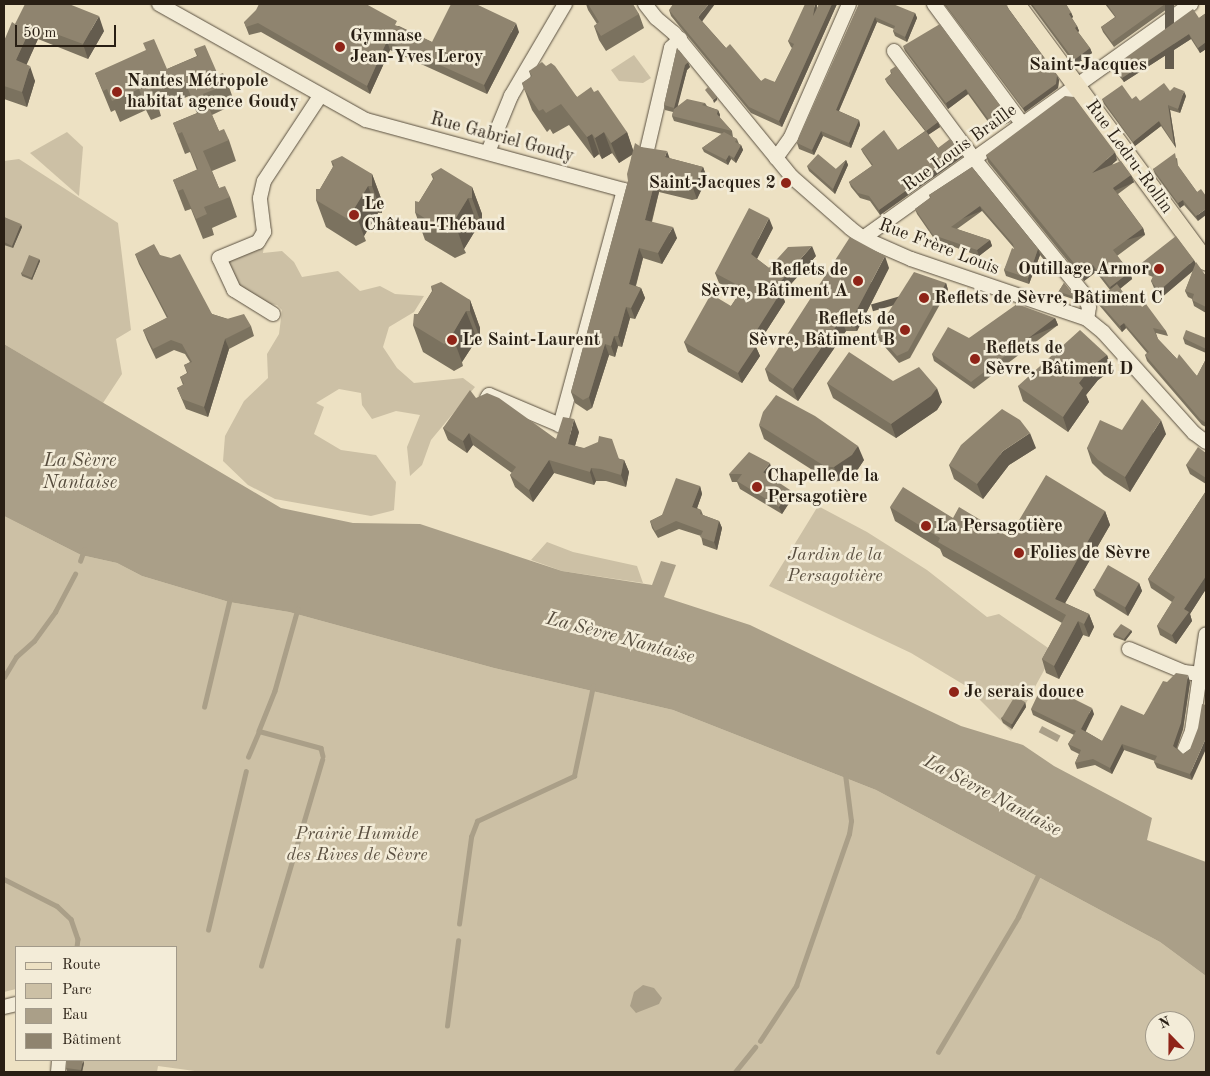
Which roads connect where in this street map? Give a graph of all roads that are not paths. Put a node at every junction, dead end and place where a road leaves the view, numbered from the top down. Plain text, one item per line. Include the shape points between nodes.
1 (159, 4) edge
2 (565, 4) edge
3 (645, 4) edge
4 (849, 4) edge
5 (934, 4) edge
6 (1016, 4) edge
7 (1191, 4) edge
8 (680, 39) junction
9 (894, 52) dead end
10 (1076, 86) junction
11 (320, 96) junction
12 (1024, 126) junction
13 (647, 150) edge
14 (488, 152) junction
15 (776, 158) junction
16 (975, 160) junction
17 (863, 238) junction
18 (1204, 253) edge
19 (273, 314) dead end
20 (1087, 318) junction
21 (483, 402) edge
22 (1206, 442) edge
23 (1206, 634) edge
24 (1129, 649) dead end
25 (1200, 674) junction
26 (1184, 751) edge

1 - 11 street, Rue Gabriel Goudy
2 - 14 street via 519,80
3 - 8 street, Rue Frère Louis
4 - 15 street via 791,137
5 - 12 street
6 - 10 main road, Rue Ledru-Rollin
7 - 10 street, Rue Louis Braille
8 - 13 street via 671,48
8 - 15 street, Rue Frère Louis
9 - 16 street
10 - 12 street, Rue Louis Braille
10 - 18 main road, Rue Ledru-Rollin
11 - 14 street, Rue Gabriel Goudy via 373,123
11 - 19 street via 264,181 260,198 264,232 258,242 218,258 234,290
12 - 16 street, Rue Louis Braille
14 - 21 street, Rue Gabriel Goudy via 624,190 560,425 489,395
15 - 17 street, Rue Frère Louis
16 - 17 street, Rue Louis Braille
16 - 20 street via 1083,293 1089,307
17 - 20 street, Rue Frère Louis via 920,262
20 - 22 street, Rue Frère Louis
23 - 25 street
24 - 25 street via 1184,672
25 - 26 street via 1192,731

